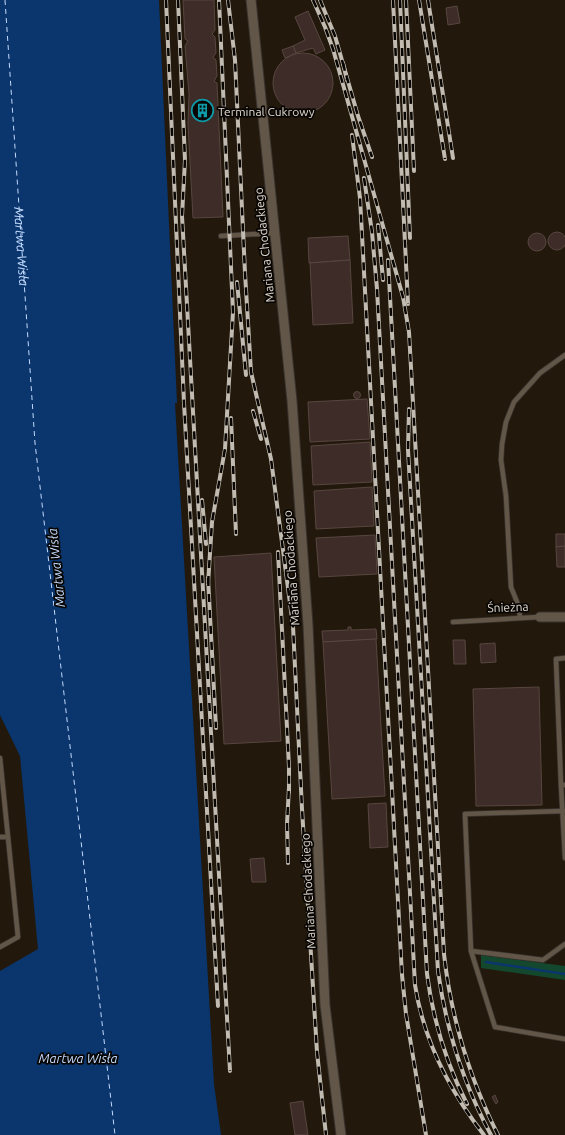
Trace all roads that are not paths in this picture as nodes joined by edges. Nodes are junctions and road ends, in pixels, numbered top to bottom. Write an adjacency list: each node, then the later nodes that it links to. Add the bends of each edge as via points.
1 (251, 0): 2 (street, Mariana Chodackiego)
2 (274, 233): 3 (lane); 20 (street, Mariana Chodackiego, via 292,401 308,625 325,1005)
3 (221, 236)
4 (565, 355): 6 (lane, via 540,373 514,402 506,422 502,444 501,460 506,496 511,587 519,607)
5 (565, 617): 7 (street, Śnieżna)
6 (520, 618): 7 (lane, Śnieżna); 8 (lane, Śnieżna)
7 (540, 618)
8 (453, 622)
9 (565, 658): 11 (lane, via 556,659)
10 (0, 758): 14 (lane)
11 (563, 785): 12 (lane)
12 (563, 810): 15 (lane); 18 (lane, via 465,814)
13 (0, 837): 14 (lane)
14 (8, 837): 17 (lane, via 18,938)
15 (565, 858)
16 (565, 944): 18 (lane, via 543,960)
17 (0, 947)
18 (471, 951): 19 (lane, via 495,1027)
19 (565, 1039)
20 (340, 1135)

